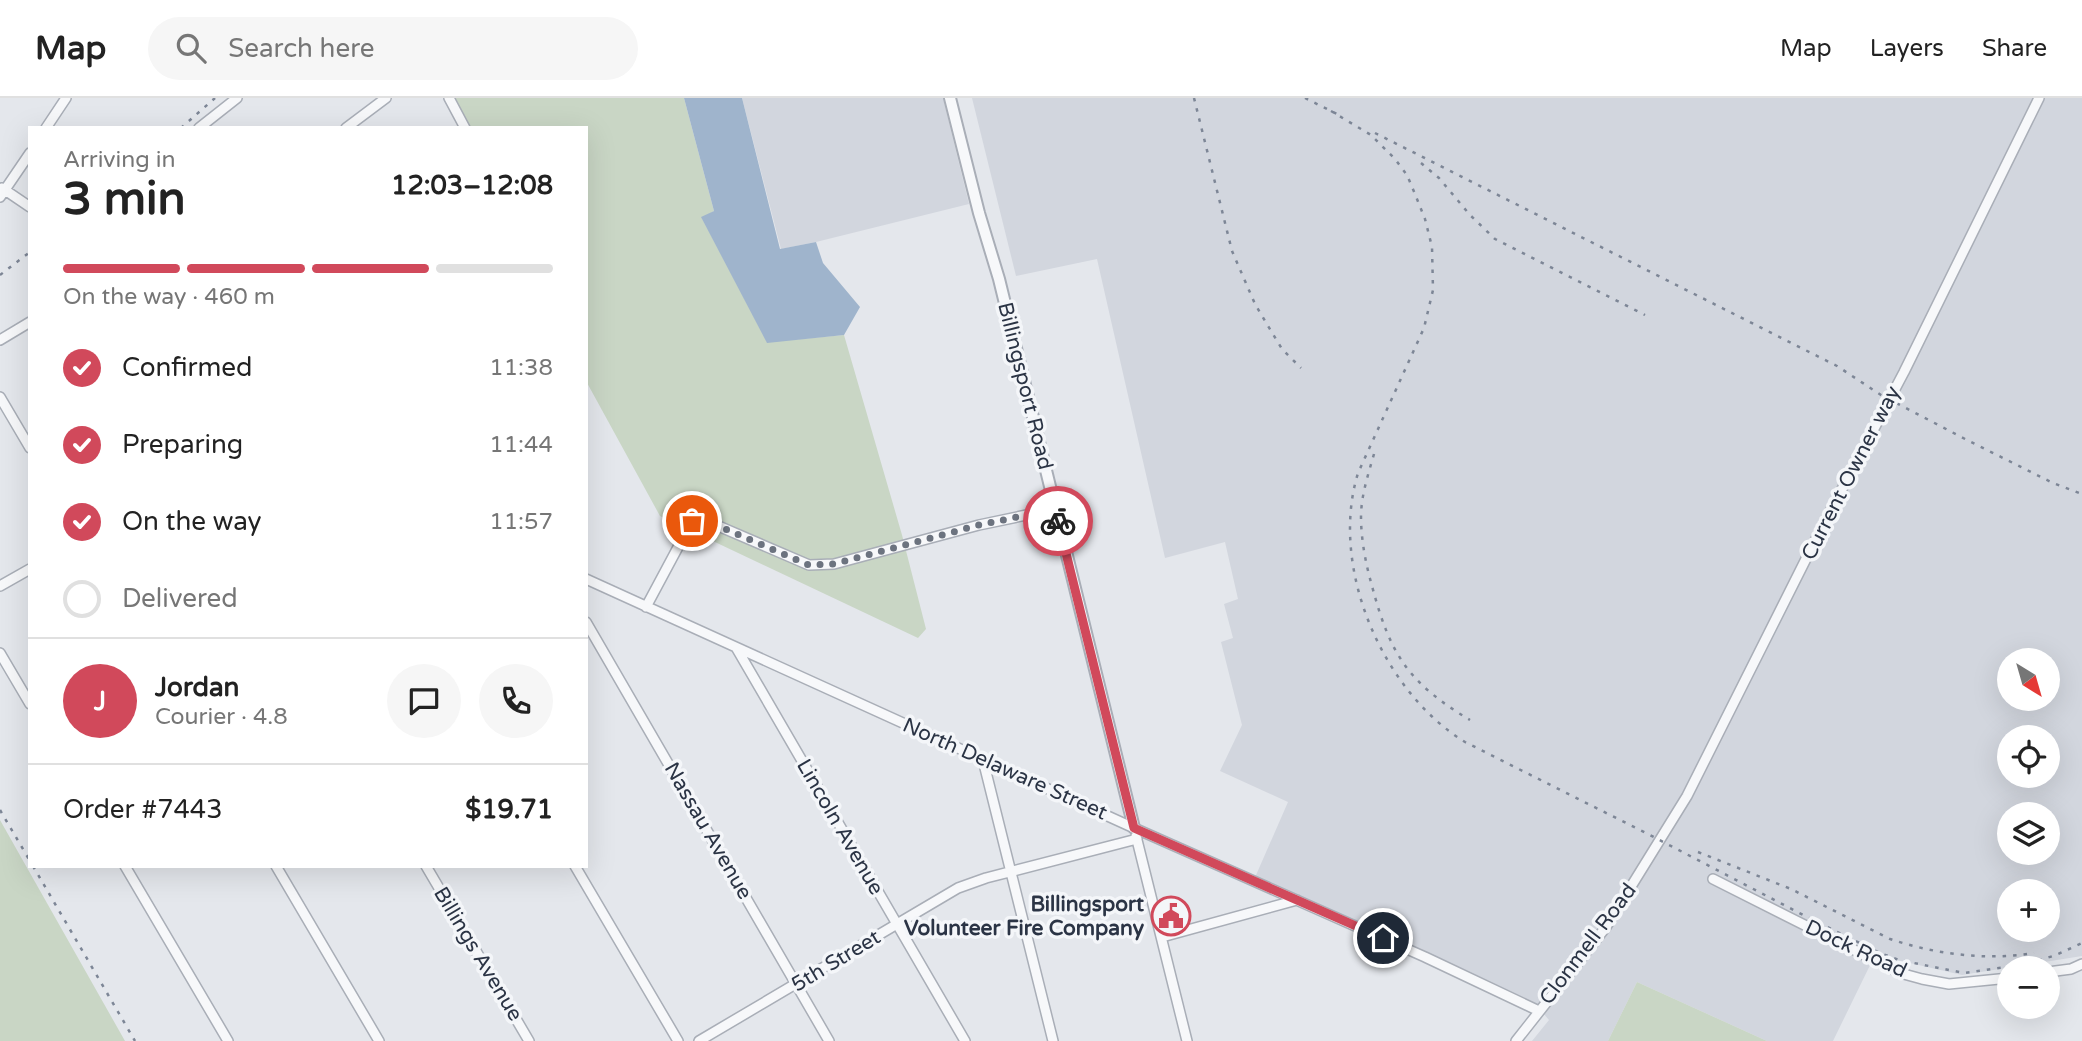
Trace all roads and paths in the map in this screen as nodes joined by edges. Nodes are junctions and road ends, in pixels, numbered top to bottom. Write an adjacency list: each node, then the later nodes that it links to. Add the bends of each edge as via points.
1 (66, 98): 7 (street)
2 (237, 98): 8 (street)
3 (386, 98): 9 (street)
4 (449, 98): 10 (street)
5 (950, 98): 18 (street, Billingsport Road)
6 (2039, 98): 29 (street, Current Owner way, via 1904,372)
7 (47, 126)
8 (202, 126)
9 (349, 126)
10 (464, 126)
11 (28, 156): 12 (street)
12 (2, 191): 13 (street)
13 (28, 206)
14 (28, 323): 15 (street)
15 (0, 340)
16 (0, 397): 17 (street)
17 (28, 445)
18 (1055, 509): 22 (street, via 834,564 809,565 696,518); 28 (street, Billingsport Road)
19 (28, 570): 21 (street)
20 (588, 580): 22 (street, North Delaware Street)
21 (0, 586)
22 (646, 607): 24 (street, North Delaware Street)
23 (588, 625): 42 (street, Nassau Avenue)
24 (737, 649): 27 (street, North Delaware Street); 37 (street, Lincoln Avenue)
25 (0, 653): 26 (street)
26 (28, 701)
27 (983, 760): 28 (street, North Delaware Street); 34 (street)
28 (1135, 834): 34 (street, 5th Street); 36 (street, North Delaware Street); 38 (street, Billingsport Road)
29 (1658, 845): 43 (street, Clonmell Road, via 1606,927)
30 (126, 868): 44 (street)
31 (277, 868): 45 (street)
32 (427, 868): 46 (street, Billings Avenue)
33 (576, 868): 47 (street)
34 (1010, 872): 37 (street, 5th Street, via 958,888); 51 (street)
35 (1713, 879): 41 (street, Dock Road, via 1900,972 1949,984)
36 (1297, 900): 38 (street); 43 (street, North Delaware Street)
37 (896, 925): 42 (street, 5th Street); 50 (street, Lincoln Avenue)
38 (1162, 937): 52 (street, Billingsport Road)
39 (2082, 964): 40 (street)
40 (2060, 970)
41 (1997, 979)
42 (797, 984): 48 (street, 5th Street); 49 (street, Nassau Avenue)
43 (1539, 1011): 53 (street, Clonmell Road)
44 (228, 1041)
45 (379, 1041)
46 (529, 1041)
47 (678, 1041)
48 (699, 1041)
49 (829, 1041)
50 (965, 1041)
51 (1053, 1041)
52 (1187, 1041)
53 (1516, 1041)

